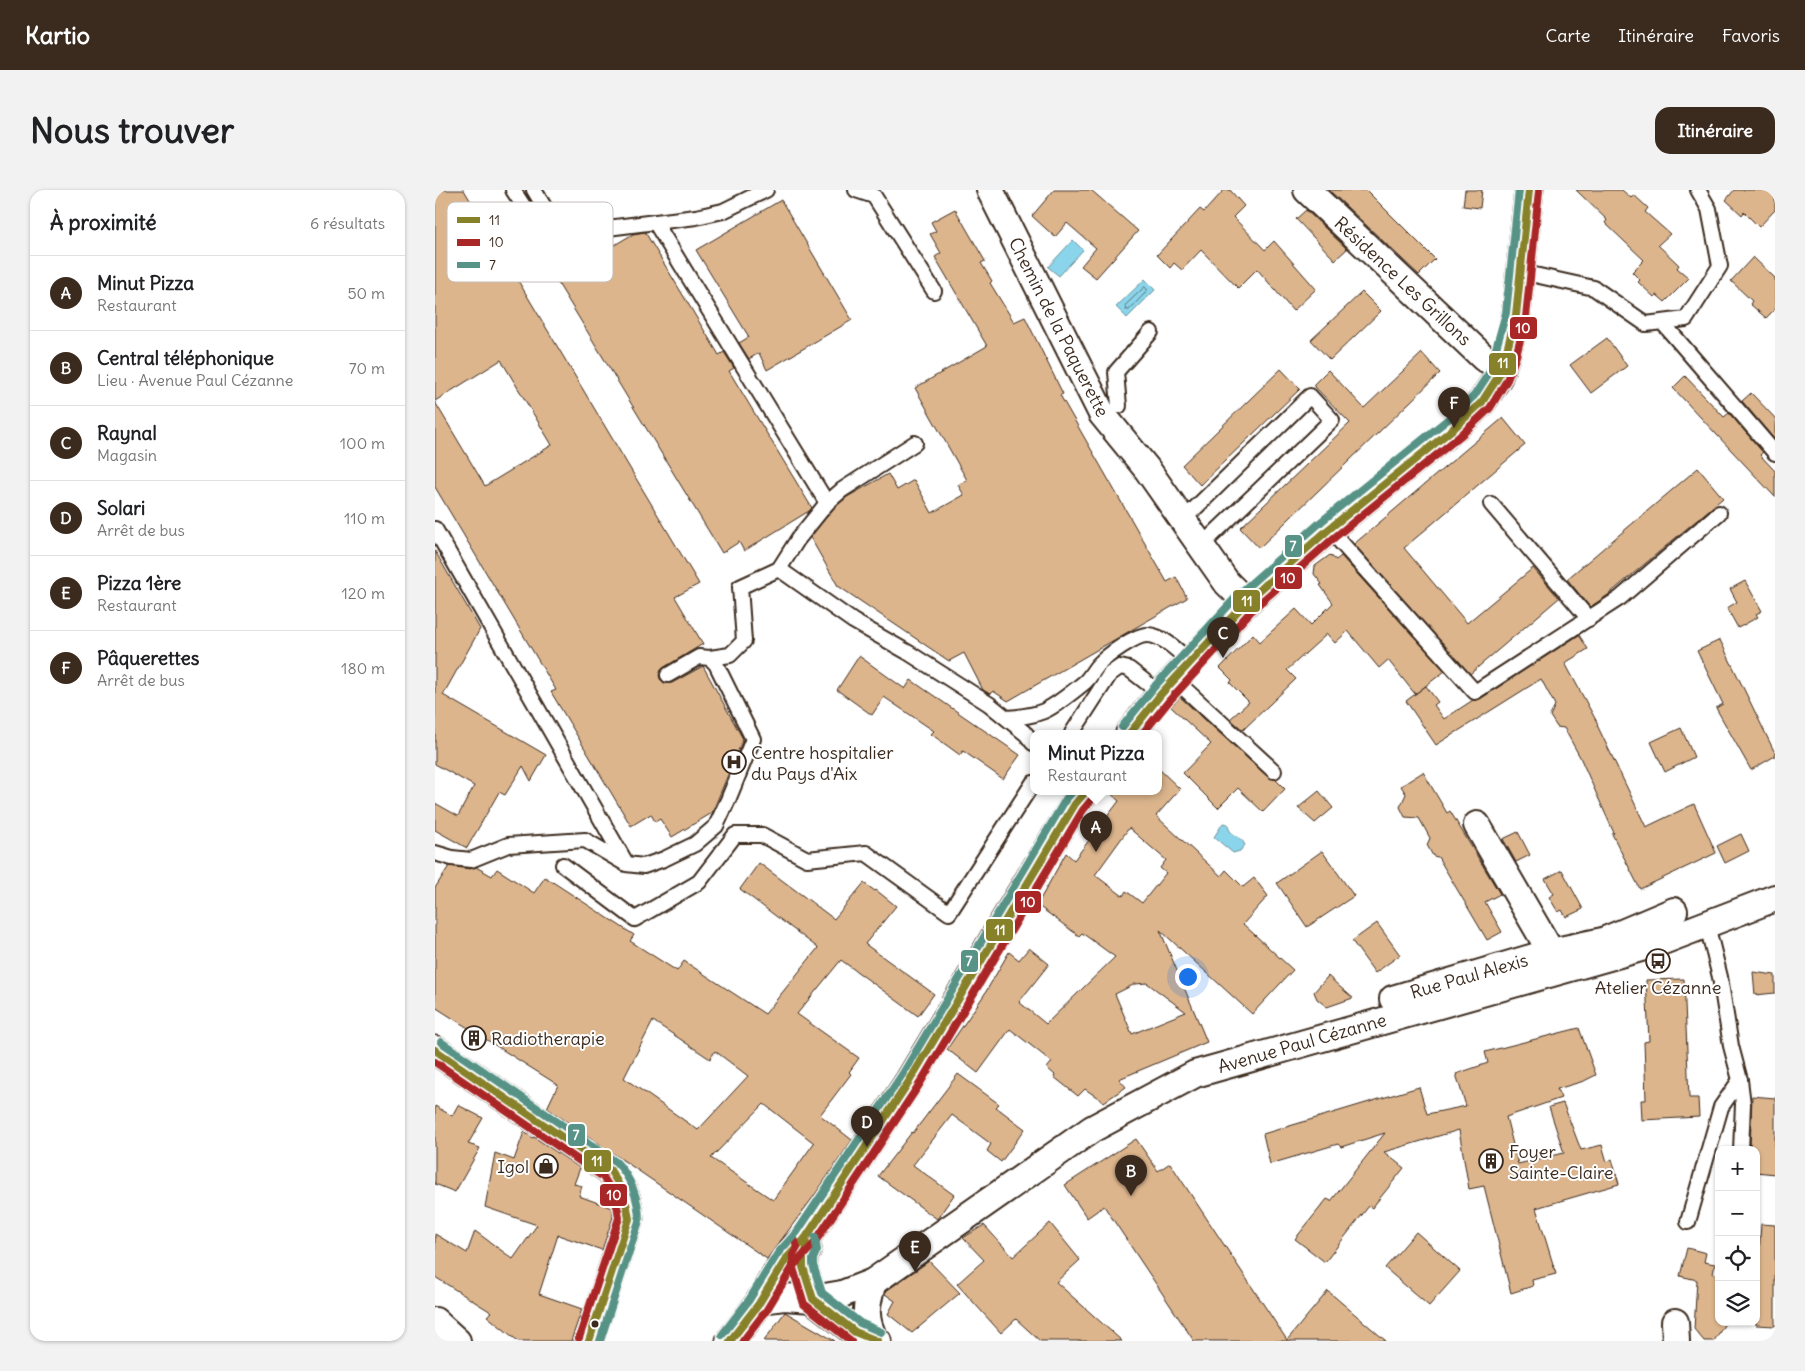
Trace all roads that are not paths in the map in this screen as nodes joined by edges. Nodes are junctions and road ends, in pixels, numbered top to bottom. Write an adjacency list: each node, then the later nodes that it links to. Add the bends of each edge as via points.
1 (513, 190): 9 (lane)
2 (533, 190): 10 (lane)
3 (766, 190): 11 (lane, via 723,211)
4 (856, 190): 14 (lane, via 874,196)
5 (990, 190): 24 (street, Chemin de la Paquerette, via 1101,414 1147,469)
6 (1307, 190): 17 (street, Résidence Les Grillons, via 1484,358)
7 (1529, 190): 13 (main road)
8 (1698, 190): 15 (lane, via 1709,210 1720,266 1686,320)
9 (521, 202)
10 (541, 202)
11 (655, 222): 12 (lane); 21 (lane)
12 (613, 227)
13 (1521, 272): 15 (lane, via 1594,288 1646,324); 17 (main road, via 1516,316)
14 (933, 291)
15 (1662, 322): 20 (lane)
16 (1151, 332): 18 (lane, via 1115,372)
17 (1502, 366): 26 (main road, via 1481,402 1461,422)
18 (1119, 406)
19 (915, 443): 21 (lane)
20 (1775, 453)
21 (827, 503): 28 (lane)
22 (1491, 504): 30 (lane)
23 (1719, 514): 30 (lane, via 1620,598)
24 (1183, 520): 27 (street, Chemin de la Paquerette); 27 (lane, via 1310,396 1332,420)
25 (435, 529): 43 (lane)
26 (1329, 529): 29 (main road); 30 (lane, via 1475,692)
27 (1202, 545): 29 (street, Chemin de la Paquerette, via 1227,583)
28 (779, 569): 31 (lane, via 740,587 743,641 730,655); 34 (lane, via 853,621 909,652)
29 (1246, 602): 33 (main road)
30 (1589, 619)
31 (710, 658): 32 (lane, via 699,657); 43 (lane, via 753,739 716,826 695,844 665,860 644,866)
32 (668, 675)
33 (1175, 678): 34 (lane, via 1178,650 1148,634 1116,651 1099,664 1086,681 1046,710 1031,716); 35 (lane, via 1120,667 1110,674); 36 (main road); 38 (lane)
34 (1007, 718): 37 (lane)
35 (1074, 730)
36 (1132, 730)
37 (1030, 739)
38 (1273, 771)
39 (1030, 788): 44 (lane, via 949,913 866,853 807,859 761,835 735,835 699,882 635,919)
40 (1083, 795): 54 (main road, via 910,1080)
41 (1477, 825): 48 (street)
42 (435, 853): 43 (lane, via 471,860 508,845 585,840)
43 (626, 864)
44 (563, 865)
45 (1775, 898): 47 (street, Avenue Paul Cézanne)
46 (1674, 911): 48 (street, Rue Paul Alexis, via 1603,941)
47 (1707, 925): 50 (street, Avenue Paul Cézanne, via 1655,944); 51 (lane)
48 (1551, 952): 50 (street, Rue Paul Alexis, via 1299,1030)
49 (435, 1050): 61 (main road, via 610,1170 622,1187 629,1204 629,1219)
50 (1270, 1052): 55 (street, Avenue Paul Cézanne, via 1195,1074 1092,1129)
51 (1740, 1080): 52 (lane, via 1743,1104); 53 (lane, via 1721,1107)
52 (1741, 1146)
53 (1688, 1222)
54 (805, 1240): 56 (main road, via 807,1249 803,1267); 57 (main road, via 781,1266)
55 (873, 1282): 56 (street, Avenue Paul Cézanne, via 843,1294); 59 (street, via 866,1309 868,1327)
56 (813, 1299): 57 (street, Avenue Paul Cézanne); 59 (main road, via 855,1332)
57 (760, 1300): 62 (main road)
58 (435, 1321): 60 (street)
59 (876, 1340)
60 (457, 1341)
61 (589, 1341)
62 (730, 1341)

